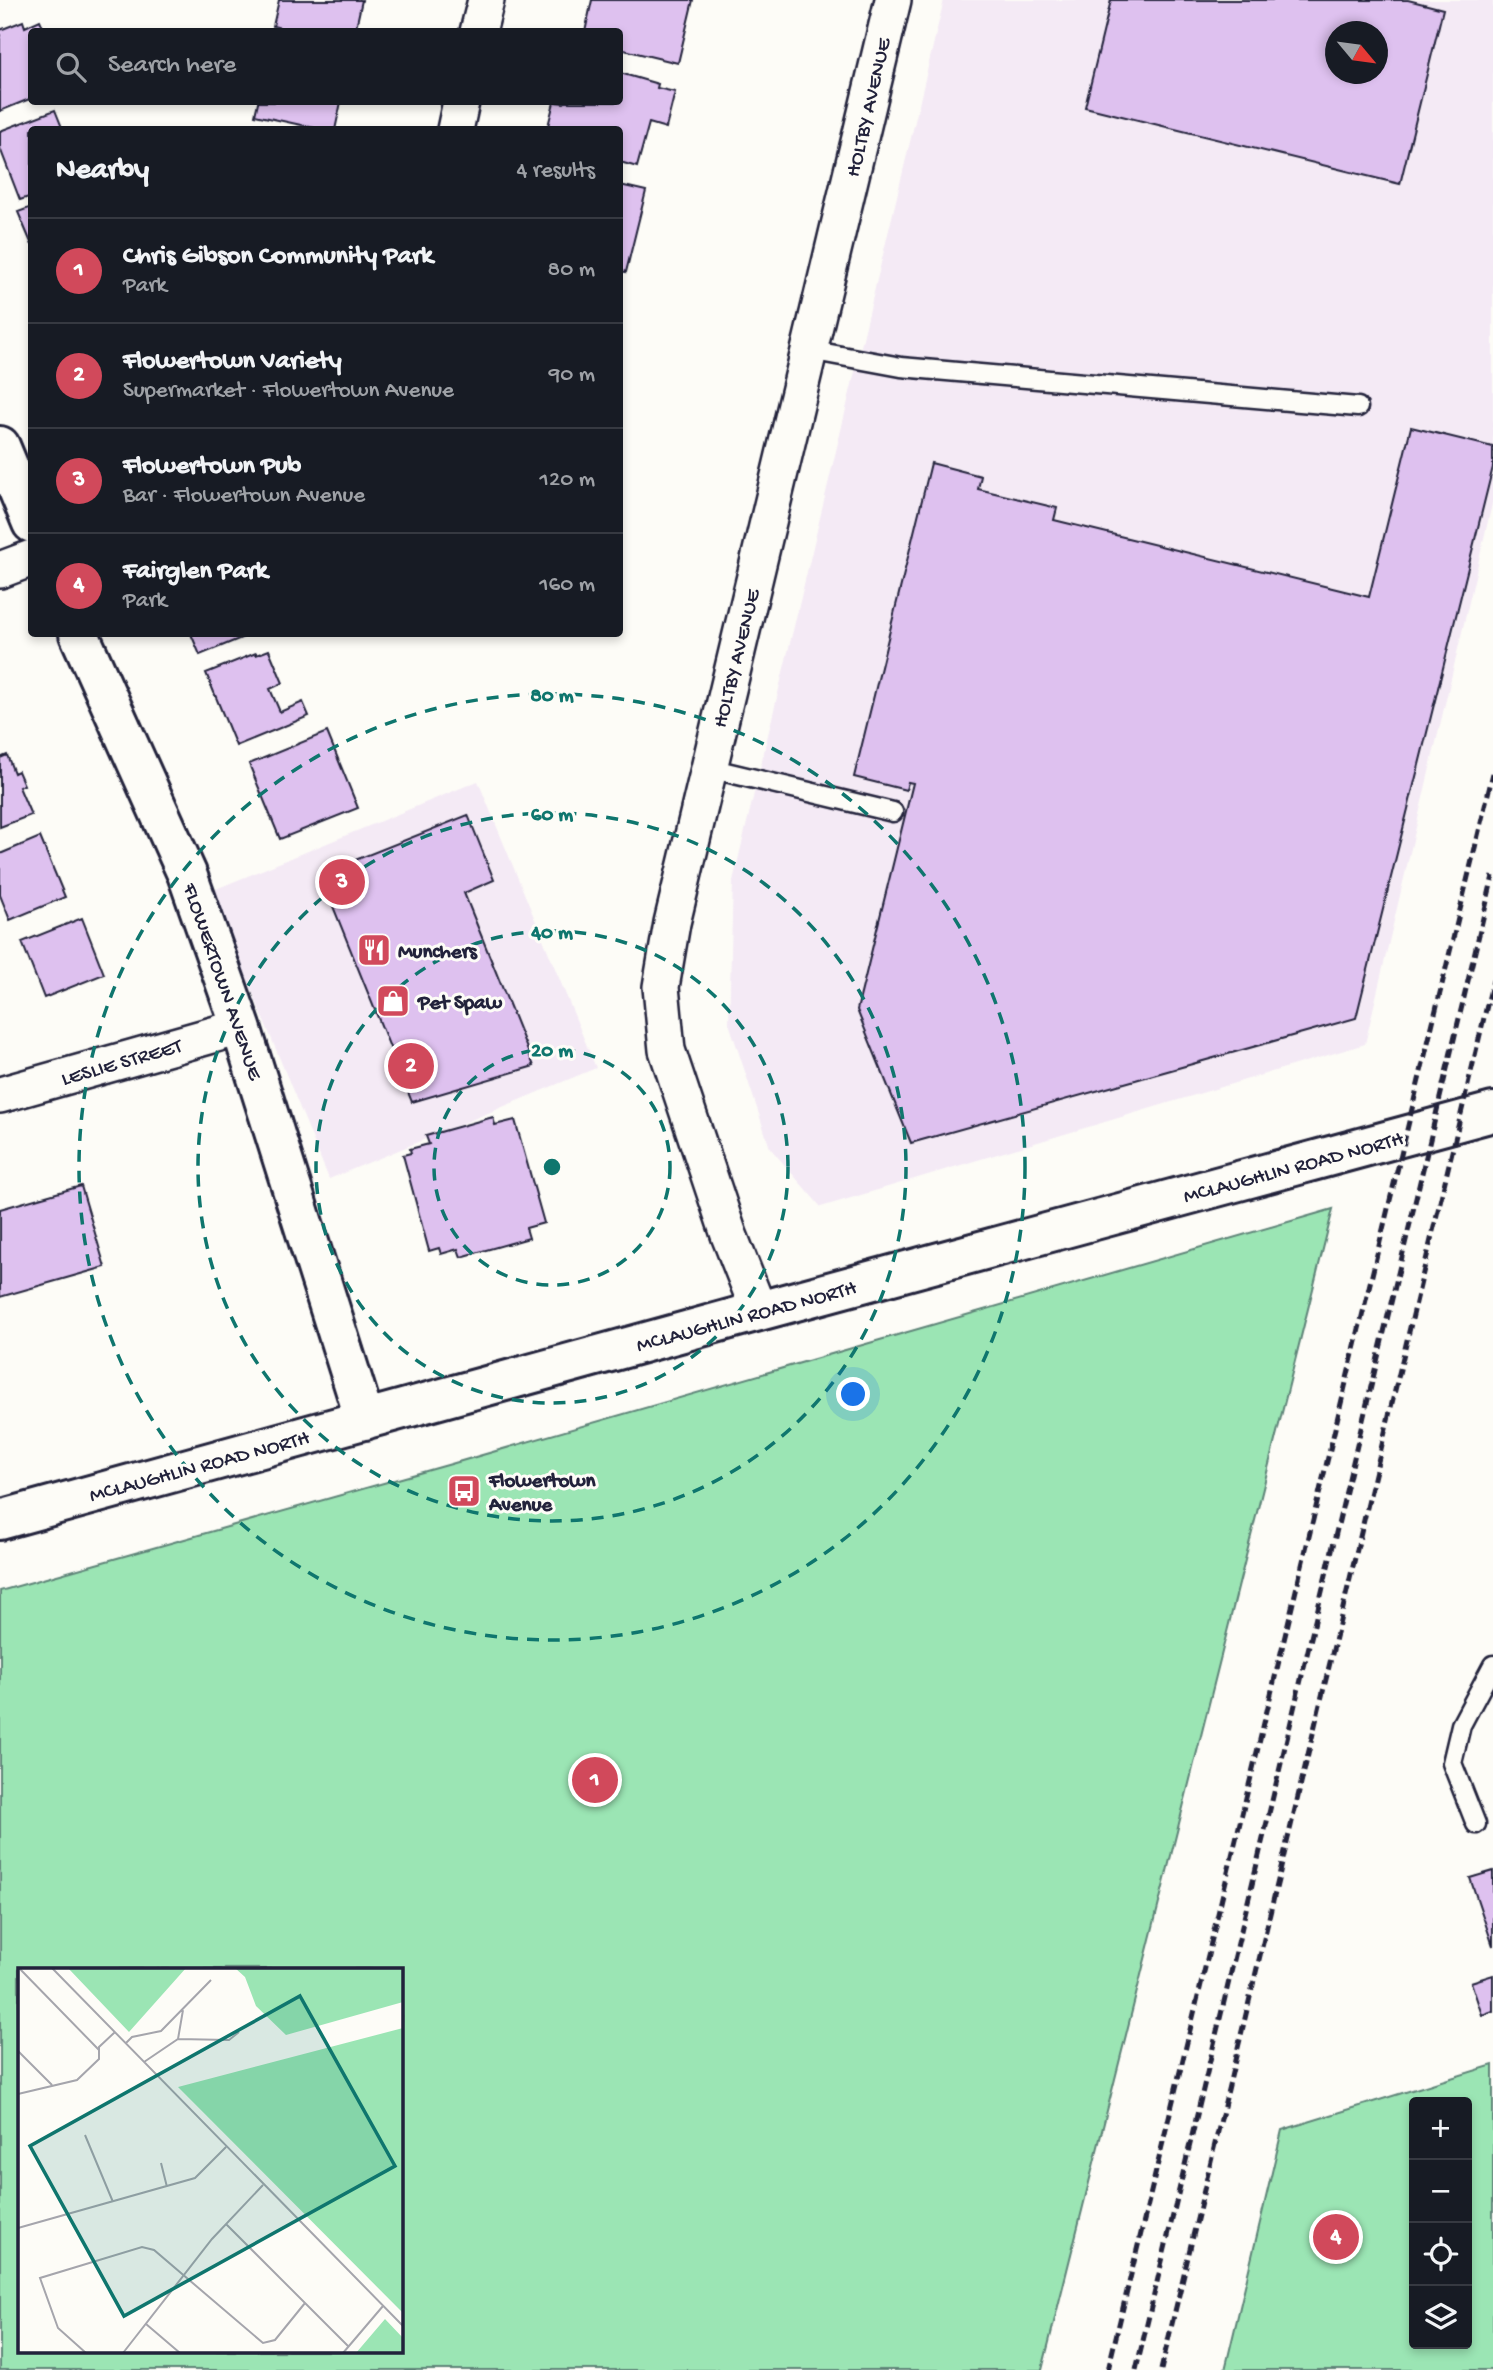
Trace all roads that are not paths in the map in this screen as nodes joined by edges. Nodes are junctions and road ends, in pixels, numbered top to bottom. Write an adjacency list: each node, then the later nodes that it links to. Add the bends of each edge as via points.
1 (486, 0): 3 (street)
2 (893, 0): 6 (street, HOLTBY AVENUE)
3 (479, 28)
4 (460, 105): 5 (street)
5 (455, 126)
6 (809, 350): 7 (lane, via 901,367); 13 (street, HOLTBY AVENUE)
7 (1358, 407)
8 (0, 446): 9 (main road)
9 (28, 513)
10 (28, 560): 11 (street)
11 (0, 570)
12 (80, 637): 15 (main road, FLOWERTOWN AVENUE, via 187,874)
13 (709, 768): 14 (lane); 18 (street, HOLTBY AVENUE, via 661,987 667,1050)
14 (893, 812)
15 (241, 1027): 16 (street, LESLIE STREET); 19 (main road, FLOWERTOWN AVENUE)
16 (0, 1095)
17 (1493, 1112): 18 (main road, MCLAUGHLIN ROAD NORTH)
18 (759, 1311): 19 (main road, MCLAUGHLIN ROAD NORTH)
19 (365, 1420): 20 (main road, MCLAUGHLIN ROAD NORTH)
20 (0, 1520)
21 (1493, 1665): 22 (lane, via 1461,1725 1452,1763)
22 (1476, 1824)

